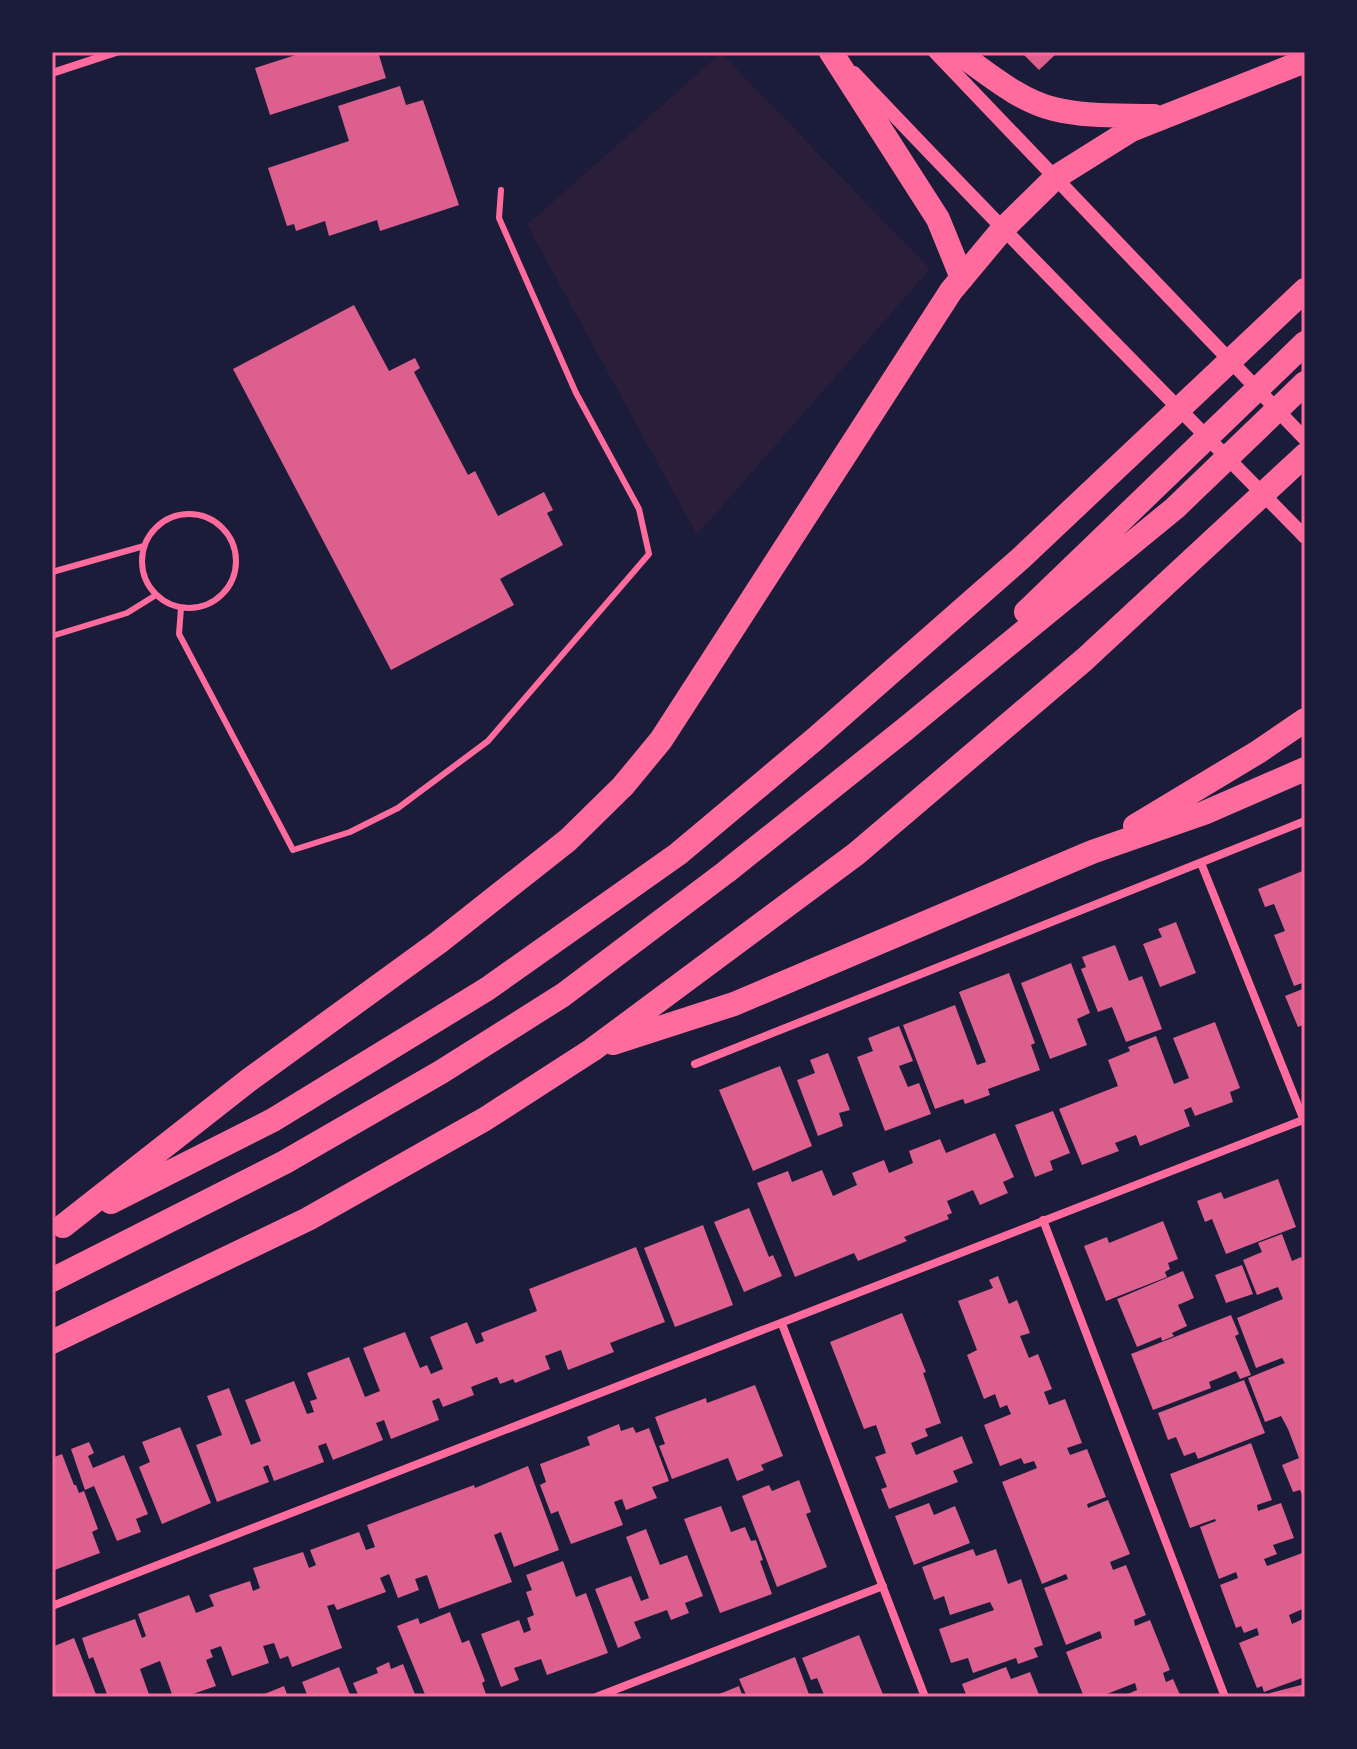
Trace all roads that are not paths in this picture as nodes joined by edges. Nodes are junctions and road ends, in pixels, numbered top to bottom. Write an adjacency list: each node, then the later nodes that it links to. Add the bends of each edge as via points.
1 (116, 52): 6 (street)
2 (833, 52): 10 (street); 11 (highway, via 938,219)
3 (935, 52): 8 (street)
4 (957, 52): 7 (highway, via 1051,109)
5 (1305, 61): 7 (highway)
6 (52, 73)
7 (1168, 116): 8 (highway, via 1131,130)
8 (1056, 177): 10 (highway); 15 (street)
9 (501, 190): 21 (lane, via 499,218 576,393 639,509 649,554 488,741 398,808 350,832 293,850 179,634)
10 (1002, 230): 11 (highway); 17 (street)
11 (962, 278): 33 (highway, via 661,740 623,786 568,840 451,932)
12 (1305, 290): 33 (highway, via 1020,559 678,854 487,989 273,1120)
13 (1305, 343): 24 (highway)
14 (1305, 383): 24 (highway, via 1175,508)
15 (1305, 439)
16 (1305, 455): 29 (highway, via 1085,659 856,854)
17 (1305, 537)
18 (144, 546): 19 (lane); 20 (lane, via 146,580); 21 (lane, via 152,531 180,515 196,514 225,530 236,561 226,591 198,608)
19 (52, 572)
20 (156, 595): 21 (lane); 22 (lane, via 127,613)
21 (181, 608)
22 (52, 636)
23 (1305, 720): 27 (highway)
24 (904, 730): 34 (highway, via 563,995 285,1162)
25 (1305, 769): 27 (highway, via 1204,813)
26 (1305, 821): 28 (street)
27 (1092, 852): 29 (highway, via 734,1004)
28 (1201, 863): 30 (street); 31 (street)
29 (592, 1050): 36 (highway, via 485,1119 308,1219)
30 (695, 1064)
31 (1304, 1122): 32 (street)
32 (1043, 1220): 35 (street); 41 (street)
33 (58, 1229)
34 (52, 1280)
35 (782, 1324): 37 (street); 38 (street)
36 (52, 1342)
37 (883, 1586): 39 (street); 40 (street)
38 (52, 1606)
39 (596, 1697)
40 (925, 1697)
41 (1225, 1697)

